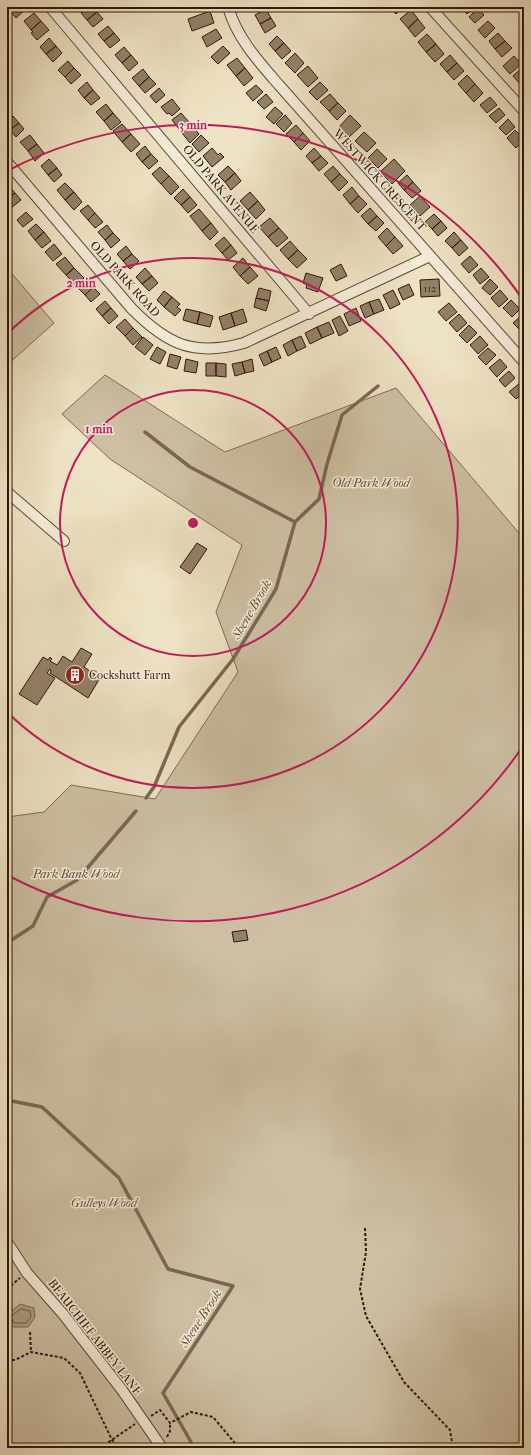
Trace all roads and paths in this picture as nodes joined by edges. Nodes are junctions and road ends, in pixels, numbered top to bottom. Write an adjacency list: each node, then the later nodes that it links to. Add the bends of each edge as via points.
1 (50, 7): 7 (street, OLD PARK AVENUE)
2 (228, 7): 6 (street, WESTWICK CRESCENT, via 242,39 253,54)
3 (430, 7): 4 (street)
4 (524, 111)
5 (7, 162): 7 (street, OLD PARK ROAD, via 132,309 163,336 196,348 227,348)
6 (430, 256): 7 (street, OLD PARK ROAD); 8 (street, WESTWICK CRESCENT)
7 (310, 314)
8 (524, 362)
9 (7, 492): 10 (street)
10 (64, 541)
11 (366, 1228): 26 (path, via 366,1252 360,1289 366,1316 404,1382 450,1430)
12 (7, 1242): 13 (street, BEAUCHIEF ABBEY LANE)
13 (27, 1273): 14 (path); 18 (street, BEAUCHIEF ABBEY LANE, via 63,1314)
14 (7, 1289)
15 (30, 1332): 16 (path)
16 (30, 1352): 17 (path, via 15,1360); 21 (path, via 64,1358 80,1373)
17 (7, 1360)
18 (143, 1420): 19 (path, via 160,1410); 21 (path); 24 (street, BEAUCHIEF ABBEY LANE)
19 (170, 1423): 20 (path); 25 (path, via 192,1412 213,1417)
20 (167, 1438)
21 (112, 1440): 22 (path); 23 (path)
22 (100, 1448)
23 (120, 1448)
24 (162, 1448)
25 (236, 1448)
26 (453, 1448)

